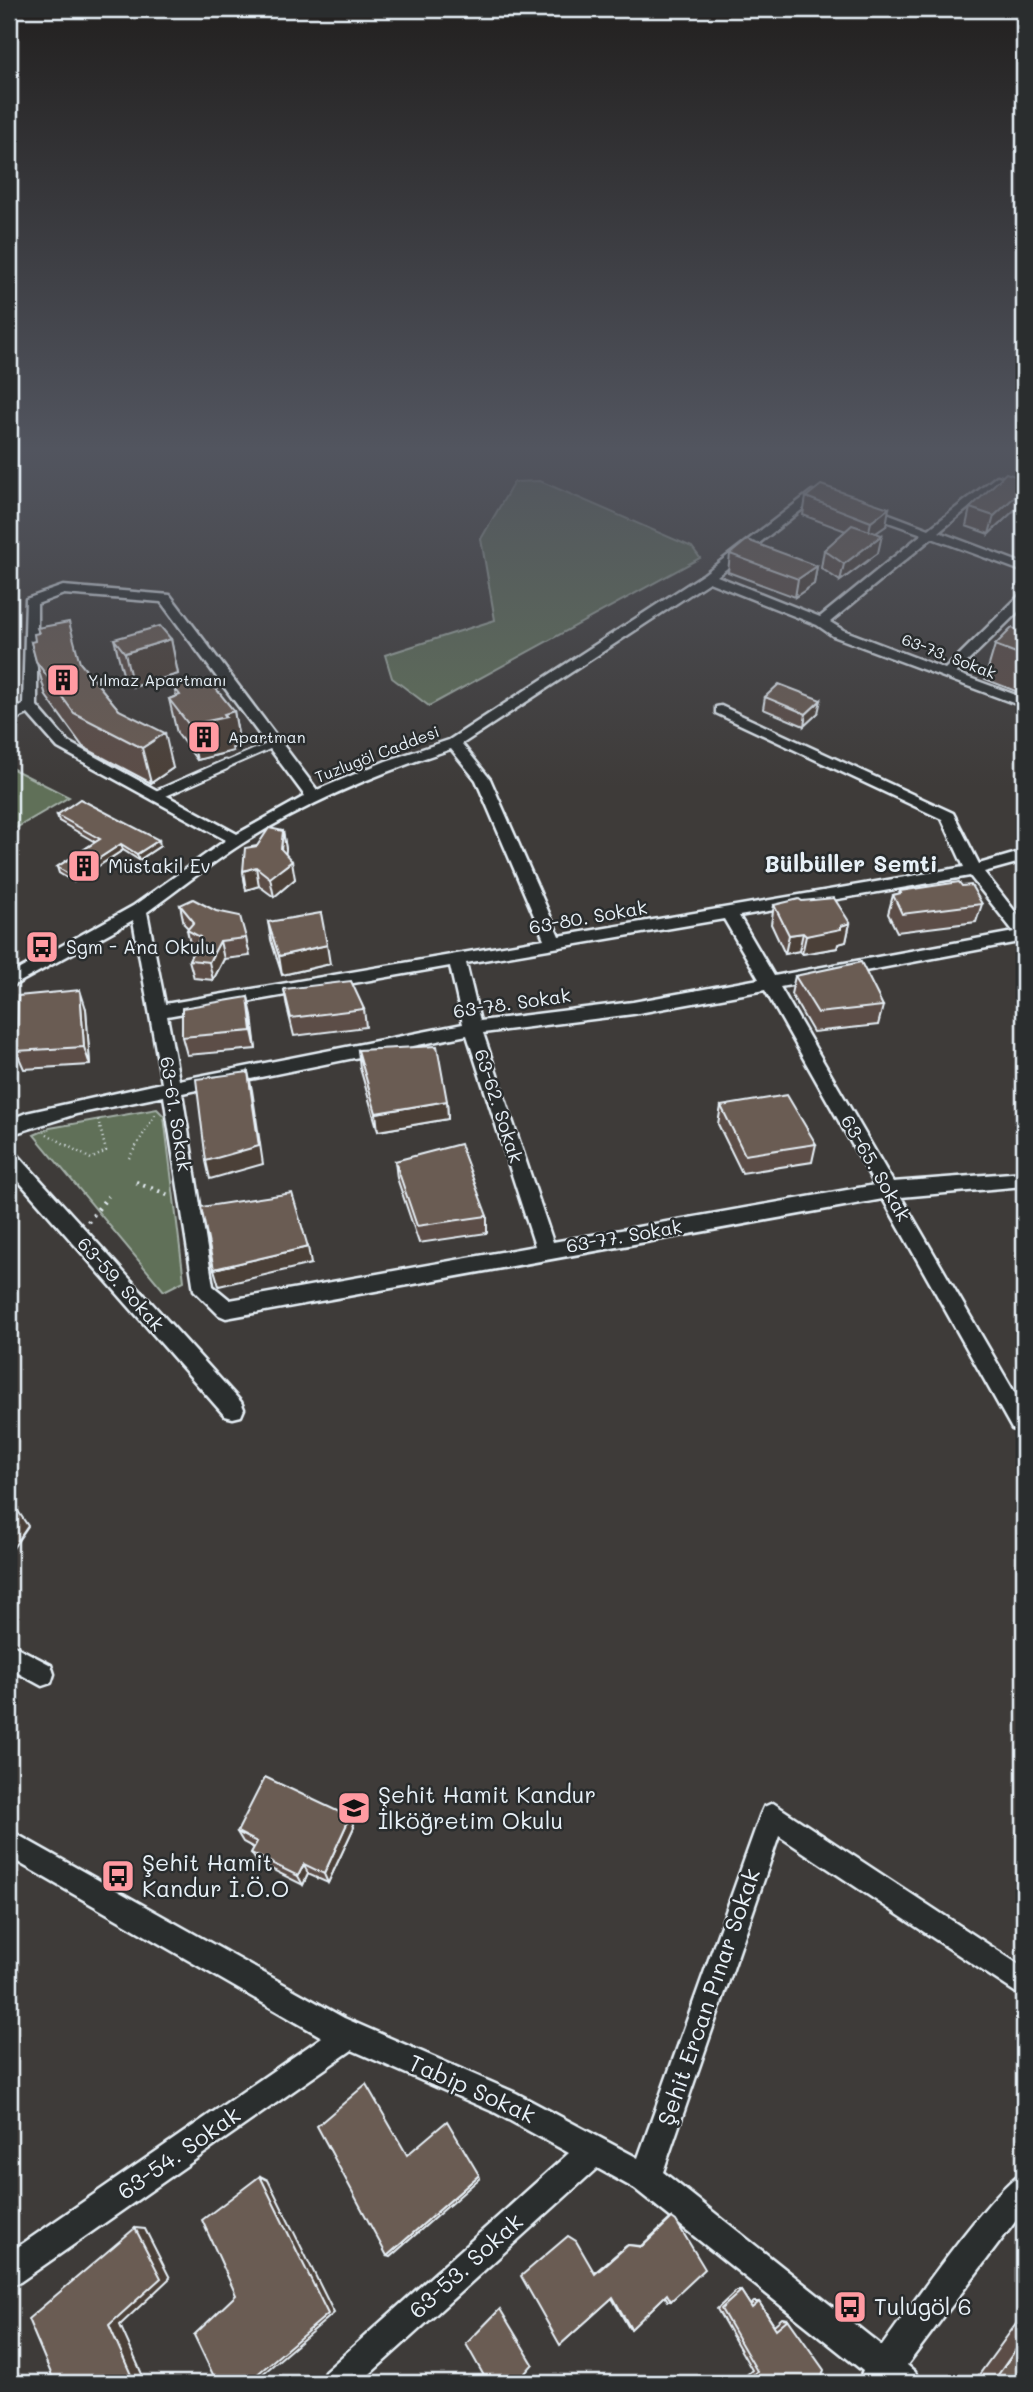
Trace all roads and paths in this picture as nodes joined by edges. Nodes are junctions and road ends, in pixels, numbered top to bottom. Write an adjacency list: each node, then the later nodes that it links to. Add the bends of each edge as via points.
1 (725, 564): 3 (street, Tuzlugöl Caddesi)
2 (893, 564): 5 (street)
3 (708, 577): 5 (street, 63-73. Sokak); 11 (street, Tuzlugöl Caddesi)
4 (1024, 600): 6 (street)
5 (822, 622): 6 (street, 63-73. Sokak, via 838,633)
6 (948, 673): 7 (street, 63-73. Sokak)
7 (1024, 703)
8 (30, 707): 10 (street); 12 (street, via 31,602 63,590 165,598); 13 (street, via 64,745)
9 (721, 710): 17 (street, via 947,816)
10 (9, 718)
11 (454, 743): 14 (street, Tuzlugöl Caddesi); 21 (street, via 483,779)
12 (274, 744): 13 (lane); 14 (street)
13 (155, 796): 15 (street)
14 (313, 797): 15 (street, Tuzlugöl Caddesi)
15 (237, 840): 18 (street, Tuzlugöl Caddesi)
16 (1024, 856): 17 (street, 63-80. Sokak)
17 (974, 870): 19 (street, 63-80. Sokak); 20 (street)
18 (139, 910): 24 (street, Tuzlugöl Caddesi); 25 (street, 63-61. Sokak)
19 (730, 914): 21 (street, 63-80. Sokak); 23 (street, 63-65. Sokak)
20 (1024, 935): 23 (street, 63-78. Sokak)
21 (554, 944): 22 (street, 63-80. Sokak)
22 (457, 960): 25 (street, 63-80. Sokak); 26 (street, 63-62. Sokak)
23 (768, 981): 26 (street, 63-78. Sokak, via 633,1007); 34 (street, 63-65. Sokak)
24 (9, 982)
25 (158, 1012): 27 (street, 63-61. Sokak)
26 (473, 1028): 27 (street, 63-78. Sokak); 38 (street, 63-62. Sokak)
27 (173, 1091): 28 (street, 63-78. Sokak); 31 (path); 36 (street, 63-61. Sokak)
28 (94, 1104): 29 (street, 63-78. Sokak); 29 (path, via 106,1151 91,1159)
29 (16, 1125)
30 (9, 1158): 37 (street, 63-59. Sokak)
31 (129, 1158)
32 (1024, 1179): 34 (street, 63-77. Sokak)
33 (136, 1182): 36 (path)
34 (889, 1190): 38 (street, 63-77. Sokak); 41 (street, 63-65. Sokak)
35 (108, 1196): 37 (path)
36 (190, 1204): 39 (street, 63-61. Sokak, via 204,1290)
37 (77, 1235): 40 (street, 63-59. Sokak)
38 (546, 1250): 39 (street, 63-77. Sokak)
39 (226, 1309)
40 (233, 1409)
41 (1022, 1422)
42 (9, 1655): 43 (street)
43 (42, 1674)
44 (9, 1843): 46 (street, Tabip Sokak)
45 (1024, 1984): 48 (street, Şehit Ercan Pınar Sokak, via 773,1816)
46 (349, 2035): 47 (street, Tabip Sokak); 50 (street, 63-54. Sokak)
47 (596, 2148): 48 (street, Tabip Sokak); 52 (street, 63-53. Sokak)
48 (646, 2178): 51 (street, Tabip Sokak)
49 (1024, 2187): 51 (street, via 985,2234)
50 (9, 2271)
51 (889, 2378)
52 (336, 2383)

